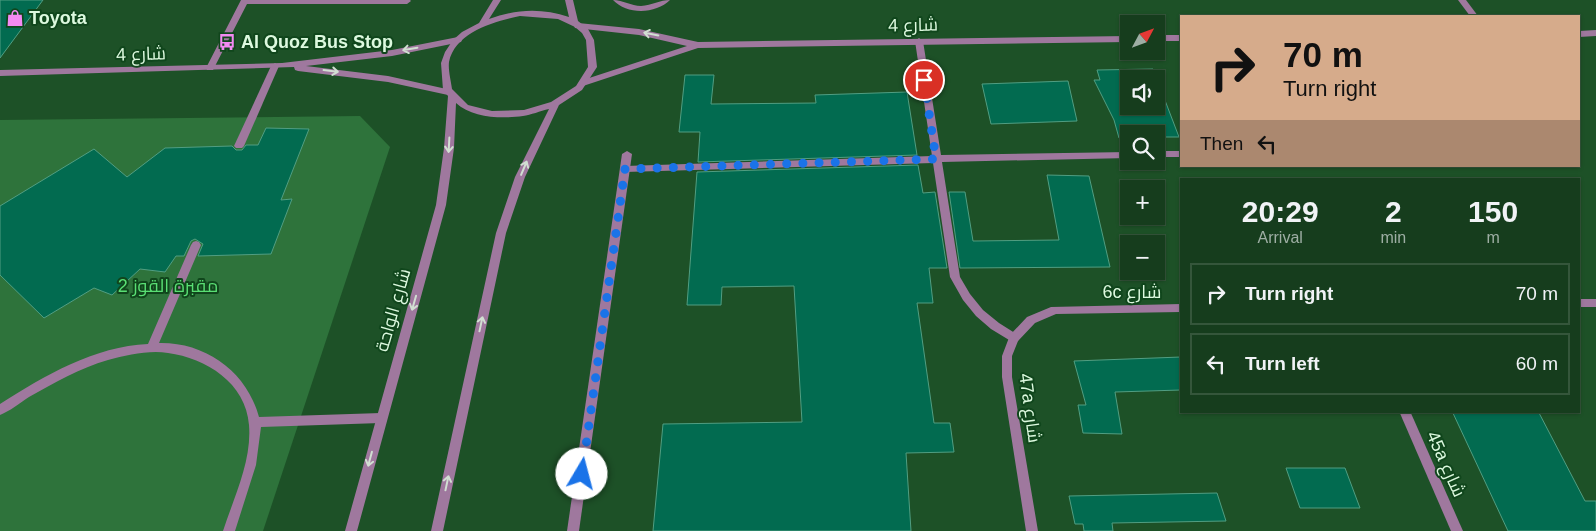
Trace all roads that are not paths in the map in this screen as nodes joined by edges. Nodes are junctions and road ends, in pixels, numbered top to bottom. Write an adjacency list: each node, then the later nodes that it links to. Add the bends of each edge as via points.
1 (245, 0): 7 (street); 20 (street)
2 (497, 0): 9 (street)
3 (569, 0): 10 (street)
4 (617, 0): 5 (street, via 640,9)
5 (666, 0)
6 (1462, 0): 8 (street)
7 (407, 1)
8 (1473, 15)
9 (482, 24): 10 (street, via 520,13 540,13); 16 (street)
10 (576, 24): 18 (street, شارع 4, one-way to 10, via 639,32); 22 (street, via 589,37 594,52 592,67)
11 (1596, 33): 12 (street)
12 (1580, 34)
13 (1165, 38): 14 (street)
14 (1180, 38)
15 (1120, 39): 17 (street, شارع 4)
16 (458, 40): 19 (street, شارع 4, one-way to 19); 23 (street, via 447,57 443,75)
17 (919, 41): 18 (street, شارع 4); 30 (street)
18 (698, 45): 22 (street, شارع 4)
19 (278, 66): 20 (street, شارع 4); 23 (street, شارع 4, one-way to 23, via 388,79); 25 (street)
20 (210, 68): 21 (street, شارع 4)
21 (0, 73)
22 (583, 83): 24 (street)
23 (450, 94): 24 (street, via 466,107 494,114 534,112); 41 (street, شارع الواحة, one-way to 41, via 449,148 441,205)
24 (556, 103): 45 (street, one-way to 24, via 501,233 524,169)
25 (238, 146)
26 (628, 154): 31 (street)
27 (1165, 154): 28 (street)
28 (1180, 154)
29 (1120, 155): 30 (street)
30 (936, 159): 31 (street); 37 (street, via 955,277 977,312)
31 (625, 169): 46 (street)
32 (196, 245): 38 (street)
33 (1580, 303): 34 (street)
34 (1596, 303)
35 (1180, 308): 36 (street, 6c شارع)
36 (1083, 309): 37 (street, 47a شارع, via 1055,310 1031,320)
37 (1014, 338): 47 (street, 47a شارع, via 1007,356 1007,377)
38 (152, 348): 39 (street, via 109,354 64,371); 42 (street, via 183,351 210,360 232,375 247,396)
39 (0, 410)
40 (1405, 413): 48 (street, 45a شارع)
41 (381, 418): 42 (street); 44 (street, شارع الواحة, one-way to 44)
42 (254, 422): 43 (street, via 255,446)
43 (229, 531)
44 (351, 531)
45 (437, 531)
46 (573, 531)
47 (1032, 531)
48 (1457, 531)

